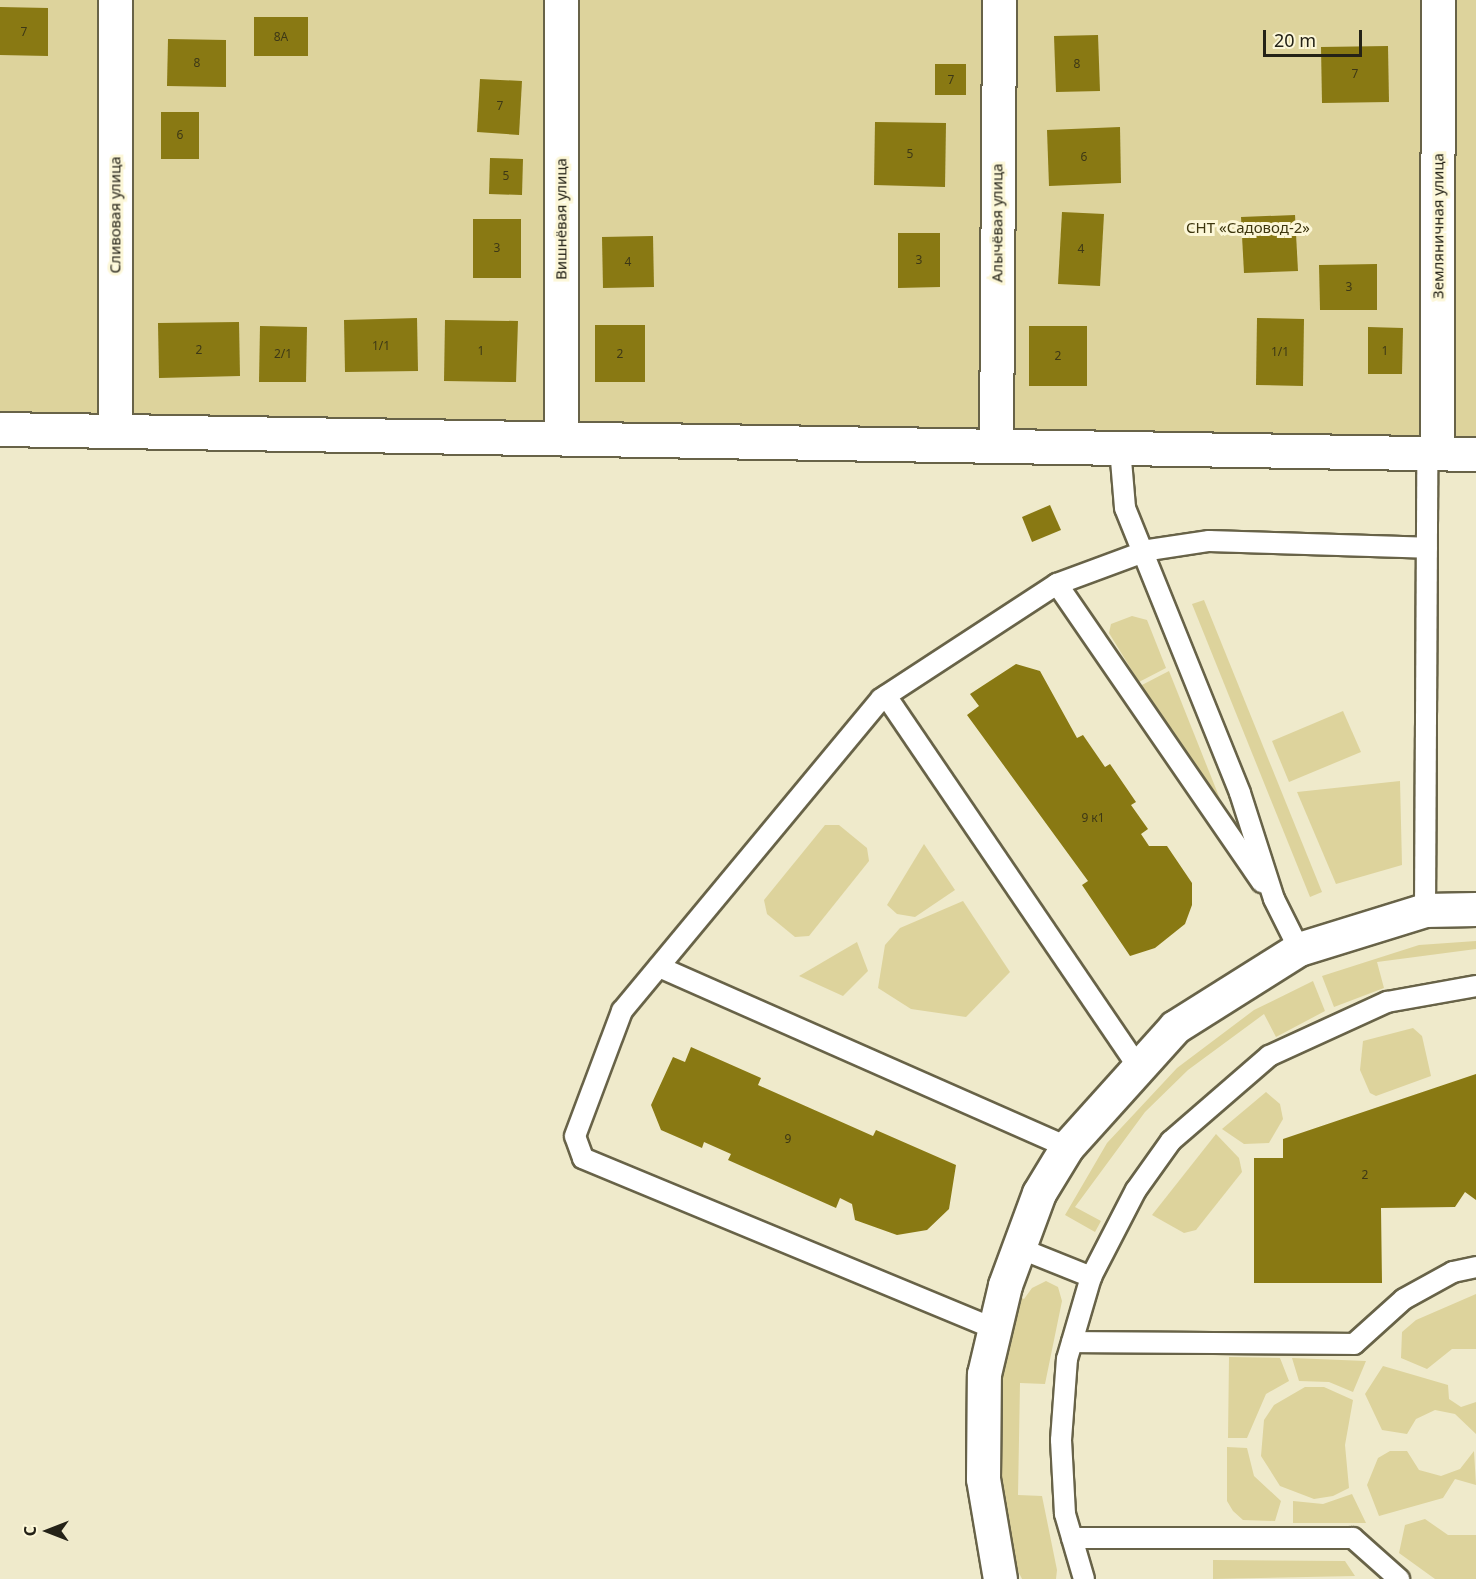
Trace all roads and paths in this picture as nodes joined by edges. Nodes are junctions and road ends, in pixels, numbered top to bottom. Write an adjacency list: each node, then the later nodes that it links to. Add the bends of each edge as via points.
1 (115, 0): 6 (street, Сливовая улица)
2 (561, 0): 7 (street, Вишнёвая улица)
3 (999, 0): 8 (street, Алычёвая улица)
4 (1438, 0): 10 (street, Земляничная улица)
5 (0, 429): 6 (street)
6 (116, 430): 7 (street)
7 (561, 437): 8 (street)
8 (996, 446): 9 (street)
9 (1120, 448): 10 (street); 13 (lane, via 1120,493)
10 (1432, 453): 11 (street); 12 (lane)
11 (1476, 454)
12 (1426, 548): 13 (lane, via 1209,541); 18 (lane)
13 (1143, 552): 14 (lane); 16 (lane, via 1240,793)
14 (1057, 584): 15 (lane); 16 (lane)
15 (886, 696): 20 (lane); 22 (lane)
16 (1274, 899): 19 (lane)
17 (1476, 909): 18 (street)
18 (1425, 910): 19 (street)
19 (1299, 949): 22 (street, via 1175,1027)
20 (659, 967): 23 (lane); 27 (lane, via 622,1011 575,1136 583,1158)
21 (1476, 986): 26 (lane, via 1387,1002 1269,1056 1171,1141 1136,1190)
22 (1137, 1066): 23 (street)
23 (1066, 1147): 24 (street, via 1039,1193)
24 (1019, 1248): 26 (lane); 27 (street)
25 (1476, 1267): 28 (lane, via 1453,1272 1404,1299 1354,1344)
26 (1091, 1277): 28 (lane)
27 (995, 1329): 30 (street, via 984,1374 983,1479)
28 (1072, 1342): 29 (lane, via 1061,1440 1065,1514)
29 (1072, 1538): 31 (lane); 32 (lane, via 1353,1538)
30 (1000, 1579)
31 (1084, 1579)
32 (1399, 1579)

